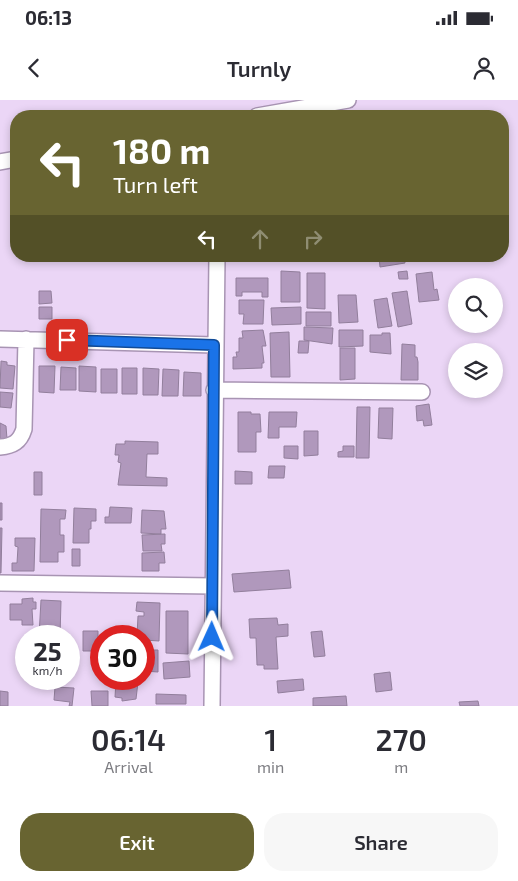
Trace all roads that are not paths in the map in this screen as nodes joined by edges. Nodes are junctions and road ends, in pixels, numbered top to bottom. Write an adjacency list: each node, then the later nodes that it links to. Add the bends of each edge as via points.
1 (348, 100): 2 (street)
2 (316, 102): 3 (street)
3 (283, 110)
4 (217, 262): 7 (street)
5 (0, 339): 6 (street)
6 (26, 339): 7 (street); 10 (street, via 24,429 16,444)
7 (214, 345): 8 (street)
8 (214, 390): 9 (street); 12 (street)
9 (422, 392)
10 (0, 447)
11 (0, 583): 12 (street)
12 (213, 586): 13 (street)
13 (212, 706)

